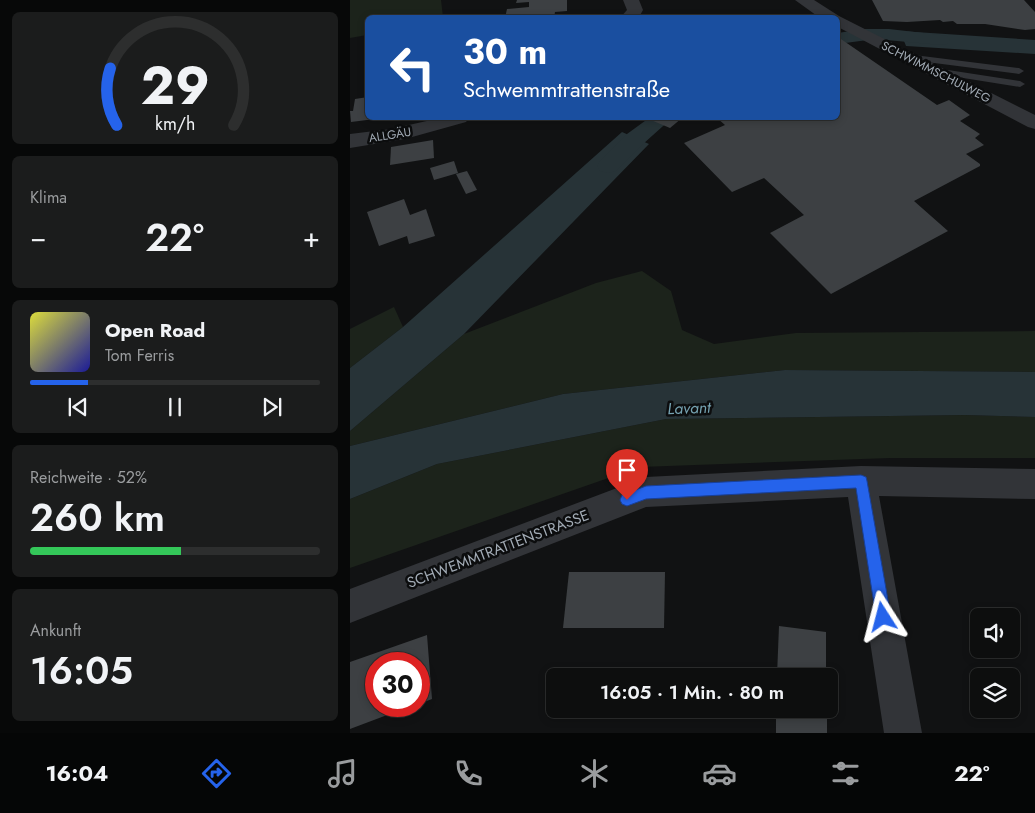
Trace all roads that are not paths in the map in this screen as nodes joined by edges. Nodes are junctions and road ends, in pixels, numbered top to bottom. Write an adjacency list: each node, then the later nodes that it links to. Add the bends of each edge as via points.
1 (631, 0): 3 (street, via 635,10)
2 (803, 0): 4 (street)
3 (632, 15)
4 (827, 15)
5 (843, 24): 6 (street, SCHWIMMSCHULWEG)
6 (906, 57): 7 (street, SCHWIMMSCHULWEG); 8 (lane)
7 (932, 70): 9 (lane); 11 (street, SCHWIMMSCHULWEG)
8 (1020, 71)
9 (1020, 84)
10 (453, 120): 12 (street, ALLGÄU, via 431,128)
11 (1035, 123)
12 (350, 141)
13 (861, 481): 14 (street, SCHWEMMTRATTENSTRASSE); 15 (street, SCHWEMMTRATTENSTRASSE, via 646,492); 16 (street)
14 (1035, 484)
15 (350, 606)
16 (902, 733)

